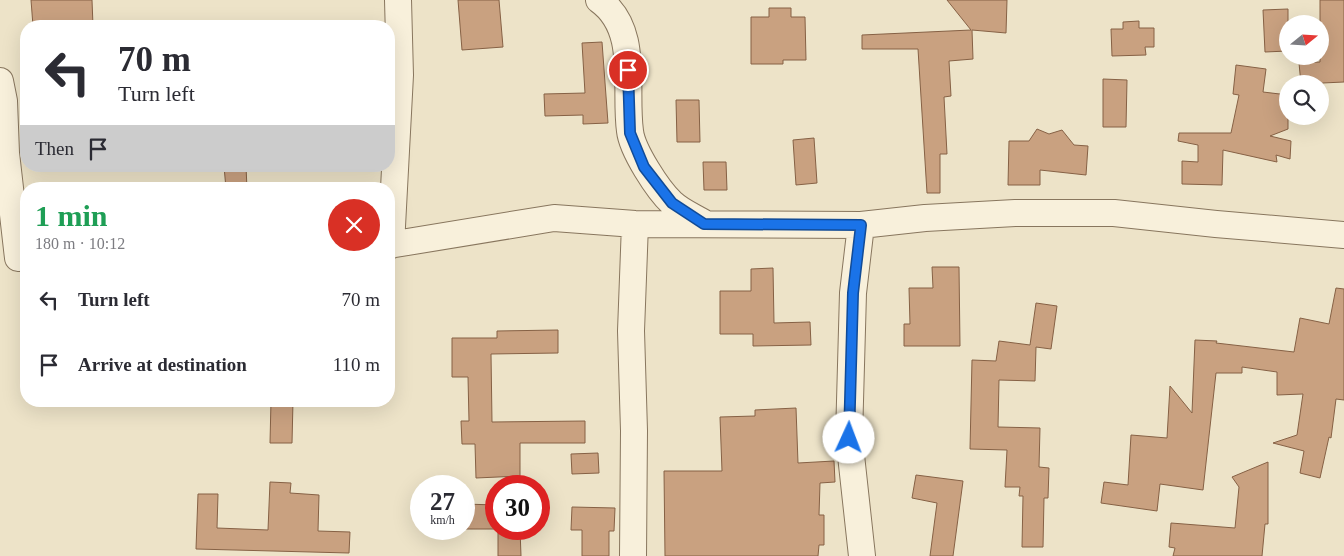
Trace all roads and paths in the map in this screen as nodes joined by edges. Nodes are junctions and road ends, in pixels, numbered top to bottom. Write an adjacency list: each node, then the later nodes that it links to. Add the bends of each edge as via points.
1 (398, 0): 4 (street, via 400,75)
2 (599, 0): 6 (street, via 609,7 625,37 630,133 644,167 672,203)
3 (0, 81): 10 (street)
4 (395, 160)
5 (635, 224): 6 (street); 9 (street, via 554,218); 11 (street, via 631,331)
6 (704, 224): 7 (street)
7 (861, 225): 8 (street, via 1015,213 1114,213); 12 (street, via 853,293 849,438)
8 (1344, 235)
9 (395, 244)
10 (15, 259)
11 (633, 556)
12 (862, 556)

